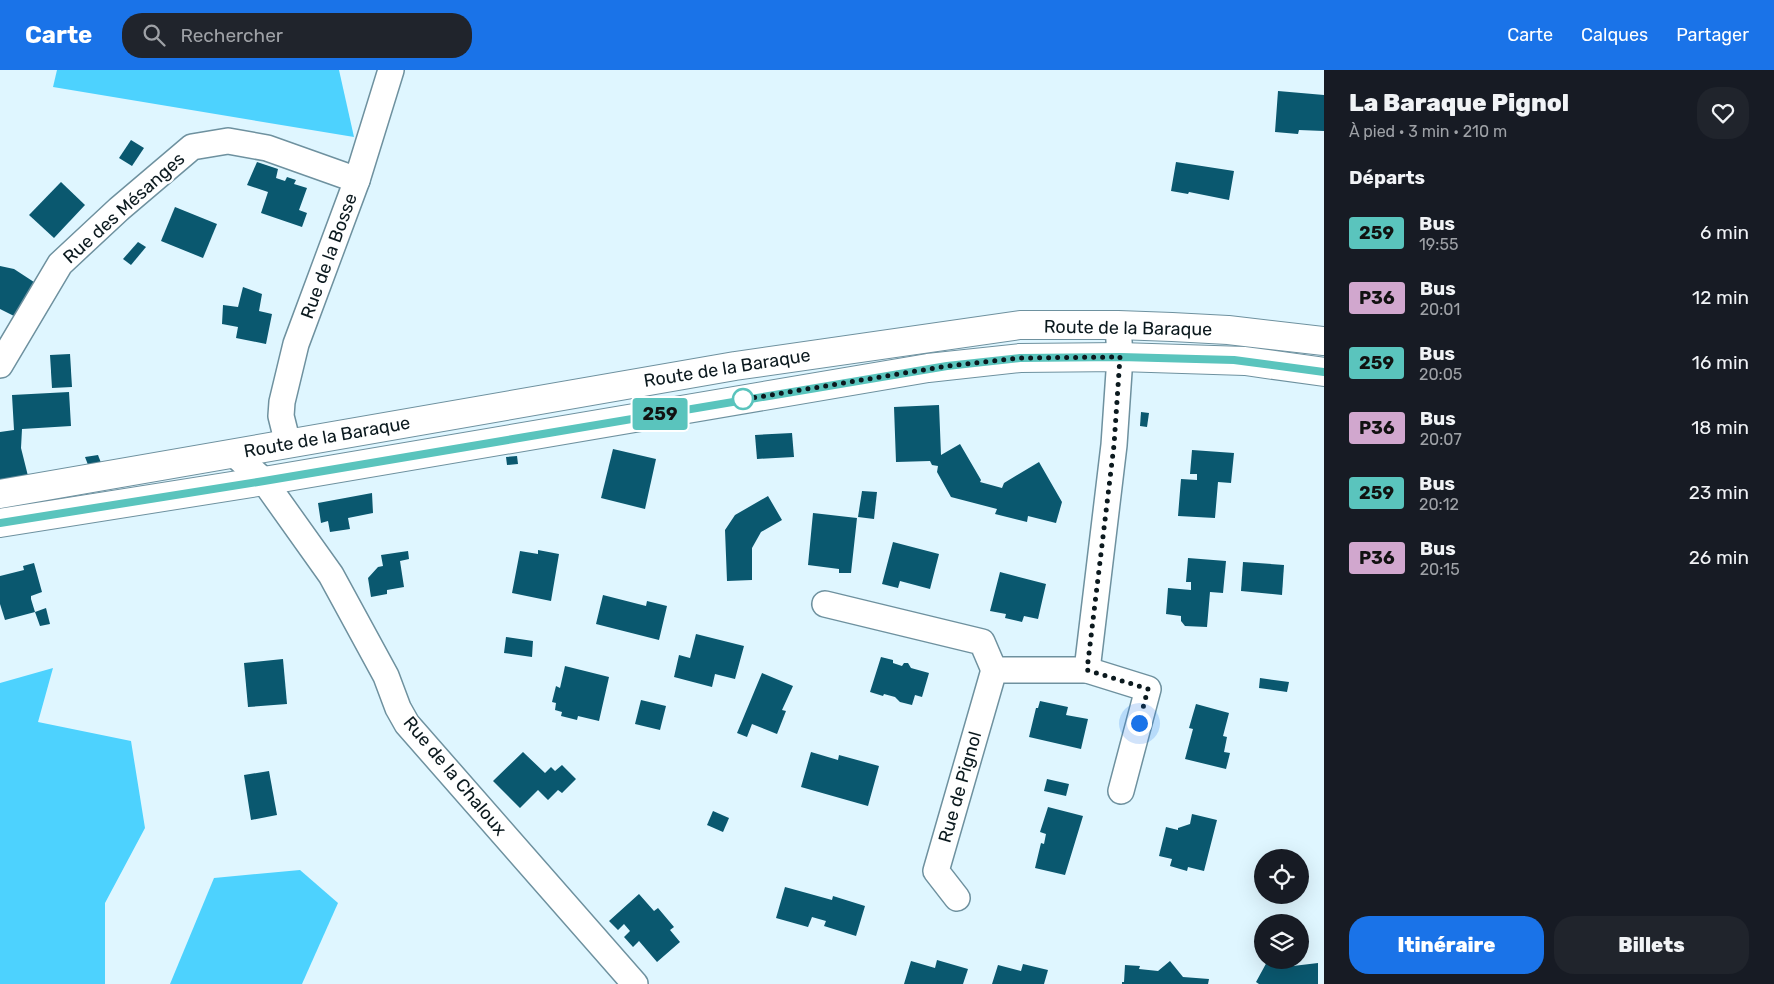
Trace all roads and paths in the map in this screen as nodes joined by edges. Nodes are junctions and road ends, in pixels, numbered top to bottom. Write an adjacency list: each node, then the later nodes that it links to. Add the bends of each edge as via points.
1 (391, 70): 2 (street, Rue de la Bosse)
2 (357, 180): 6 (street, Rue des Mésanges, via 267,148 228,141 192,147 60,264); 8 (street, Rue de la Bosse, via 296,344 282,402 281,416)
3 (1118, 325): 4 (main road, Route de la Baraque, via 1228,330); 5 (street); 8 (main road, Route de la Baraque, via 1020,325 735,366)
4 (1324, 342)
5 (1120, 357): 7 (main road, Route de la Baraque, via 1231,360); 11 (main road, Route de la Baraque, via 1020,358 928,368); 17 (street, via 1114,445)
6 (1, 359)
7 (1324, 372)
8 (288, 444): 9 (main road, Route de la Baraque)
9 (233, 453): 10 (main road, Route de la Baraque); 11 (street, Rue de la Chaloux)
10 (104, 475): 12 (main road, Route de la Baraque); 13 (main road, Route de la Baraque, via 70,496)
11 (264, 481): 14 (main road, Route de la Baraque); 20 (street, Rue de la Chaloux, via 331,575 386,676 407,724)
12 (0, 494)
13 (0, 508)
14 (0, 523)
15 (825, 604): 16 (street, via 982,642)
16 (994, 670): 17 (street); 19 (street, Rue de Pignol, via 936,871)
17 (1087, 670): 18 (street, via 1148,689)
18 (1121, 791)
19 (957, 898)
20 (635, 984)

